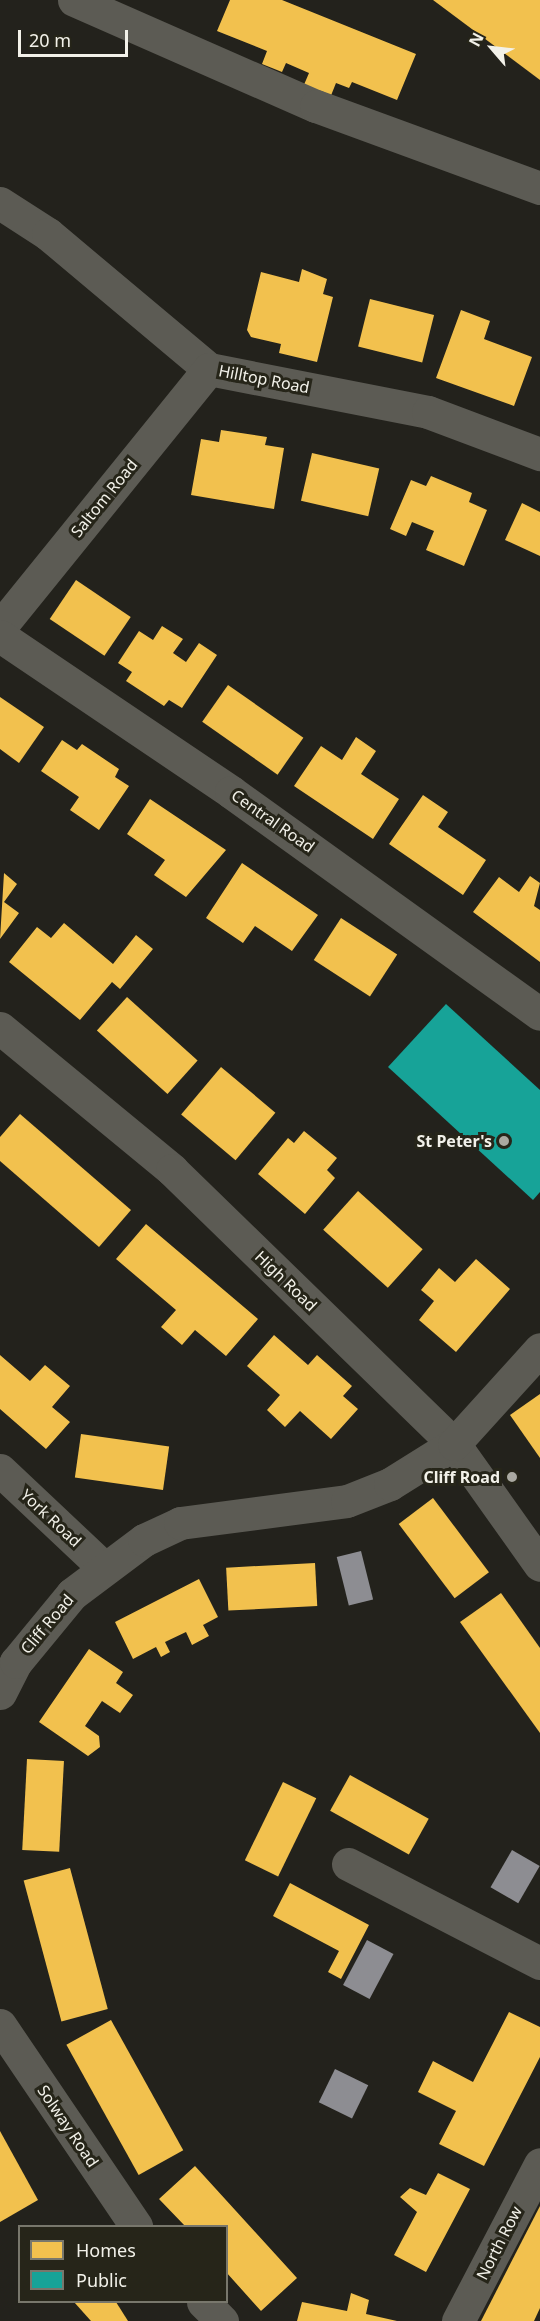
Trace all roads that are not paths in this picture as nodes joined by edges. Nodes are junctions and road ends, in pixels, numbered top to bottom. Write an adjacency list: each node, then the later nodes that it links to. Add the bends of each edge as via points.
1 (74, 0): 2 (street, via 316,106)
2 (540, 188)
3 (0, 203): 4 (street, Hilltop Road, via 48,234)
4 (208, 369): 5 (street, Hilltop Road, via 428,412); 6 (street, Saltom Road)
5 (540, 454)
6 (0, 627)
7 (0, 636): 8 (street, Central Road, via 231,792)
8 (540, 1014)
9 (0, 1028): 11 (street, High Road, via 172,1170)
10 (540, 1349): 11 (street, Cliff Road)
11 (454, 1444): 13 (street, High Road); 14 (street, Cliff Road, via 390,1484 347,1502 180,1523)
12 (0, 1470): 14 (street, York Road)
13 (540, 1565)
14 (102, 1566): 15 (street, Cliff Road, via 43,1626)
15 (0, 1693)
16 (348, 1864): 17 (street)
17 (540, 1963)
18 (0, 2025): 20 (street, Solway Road)
19 (540, 2164): 23 (street, North Row)
20 (135, 2225)
21 (205, 2303): 22 (street)
22 (222, 2321)
23 (459, 2321)

